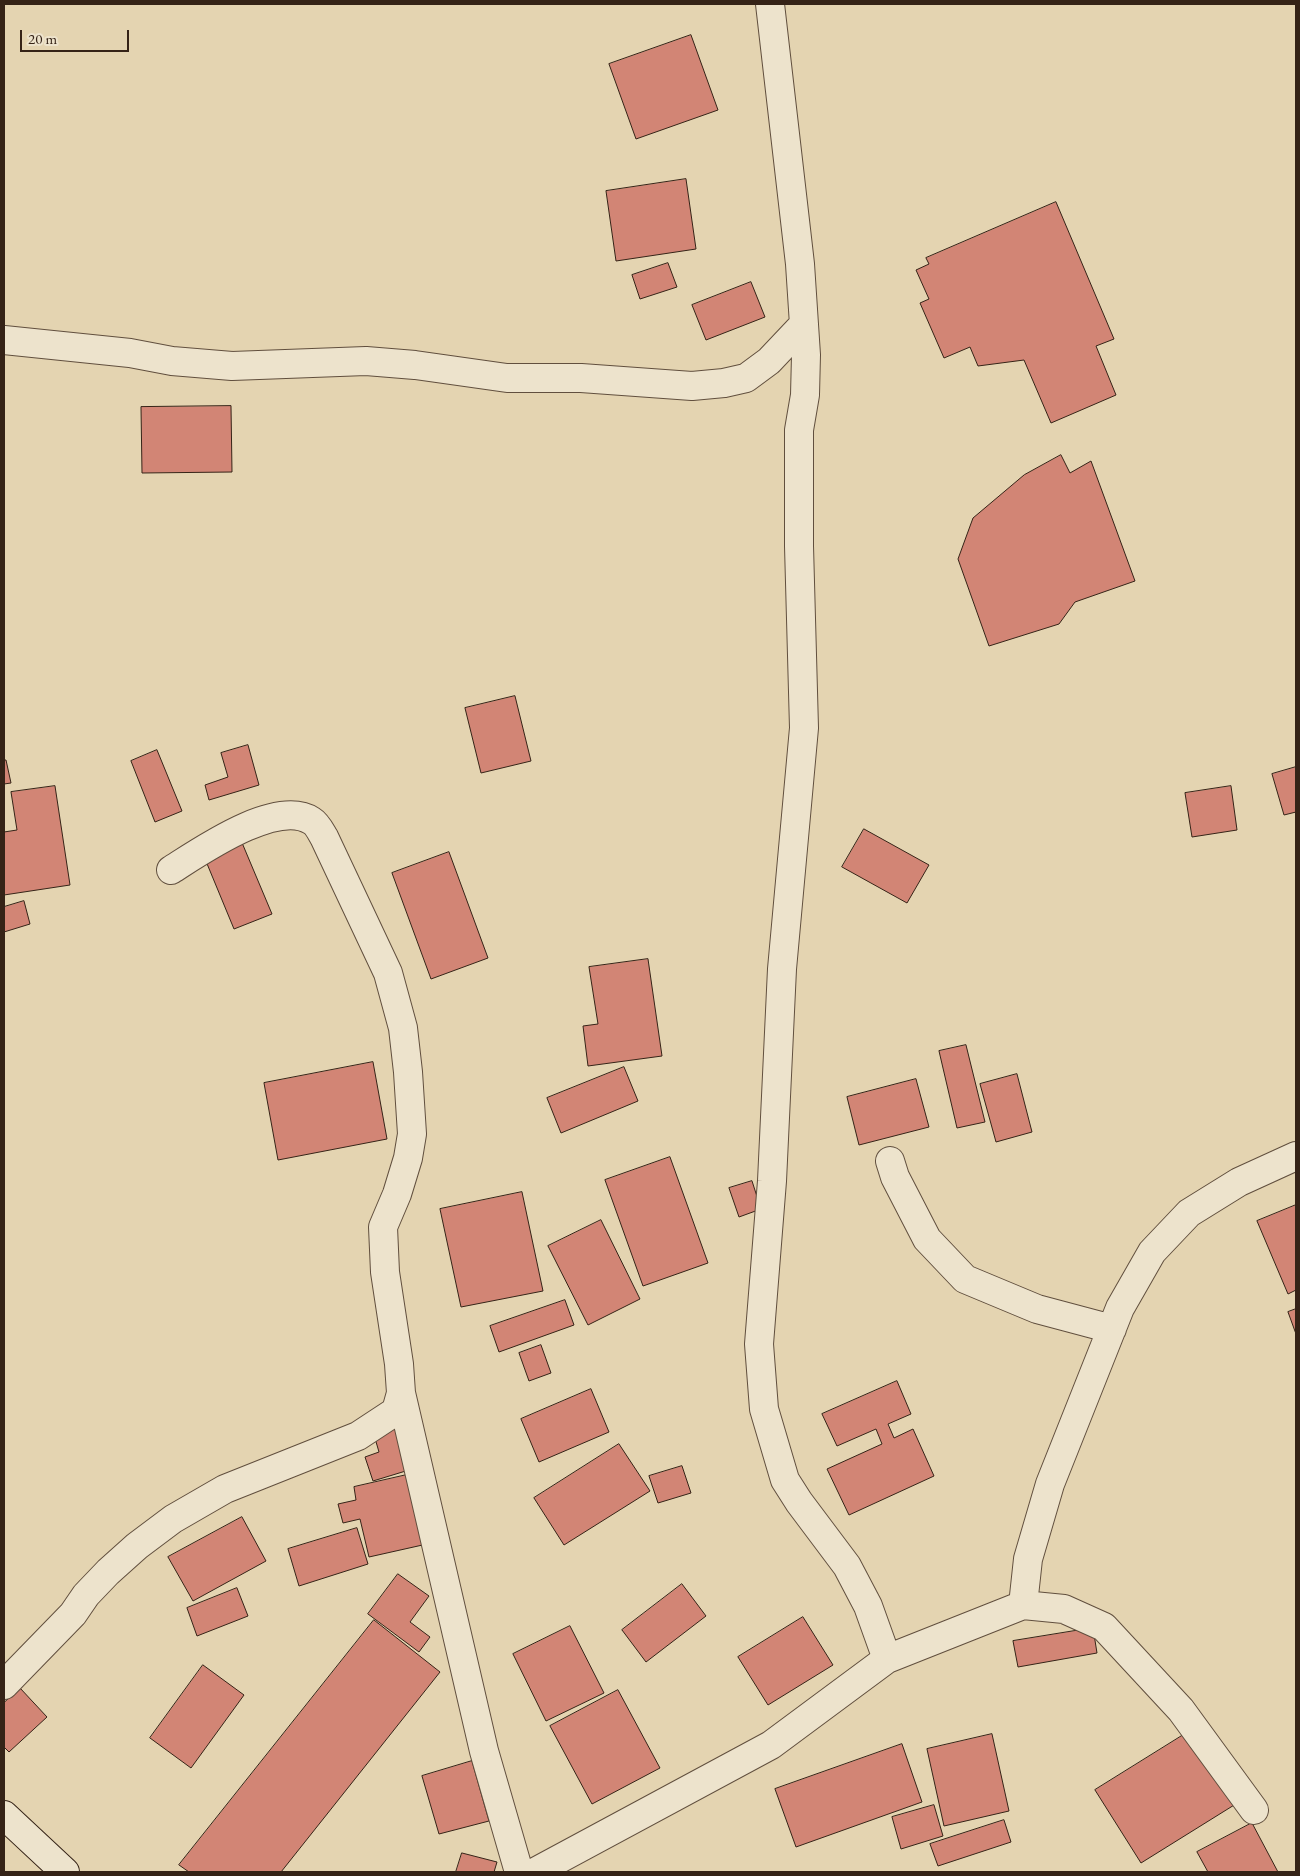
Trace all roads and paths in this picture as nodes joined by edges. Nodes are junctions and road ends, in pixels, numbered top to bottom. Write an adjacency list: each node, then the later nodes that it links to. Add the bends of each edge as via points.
1 (770, 4): 2 (street)
2 (804, 324): 3 (street, via 769,361 746,378 692,386 581,378 507,378 366,361 232,366); 10 (street, via 805,395 799,430 804,728 782,969 772,1181 759,1344 764,1409 785,1480 847,1566 868,1606)
3 (4, 340)
4 (171, 870): 8 (street, via 239,828 296,815 313,822 324,837 388,973 403,1028 412,1134 397,1194 383,1227 384,1272)
5 (1296, 1156): 7 (street, via 1239,1182 1189,1213 1152,1252 1120,1308)
6 (890, 1161): 7 (street, via 927,1239 965,1279 1037,1309)
7 (1112, 1329): 9 (street, via 1050,1484 1028,1559)
8 (401, 1393): 11 (street, via 396,1411 358,1436 226,1489 173,1519 108,1572 73,1614); 15 (street, via 484,1751)
9 (1023, 1605): 10 (street); 12 (street, via 1064,1609 1104,1627 1181,1710)
10 (887, 1659): 16 (street, via 771,1745)
11 (4, 1685)
12 (1254, 1810)
13 (4, 1815): 14 (street)
14 (63, 1871)
15 (519, 1872)
16 (534, 1872)

